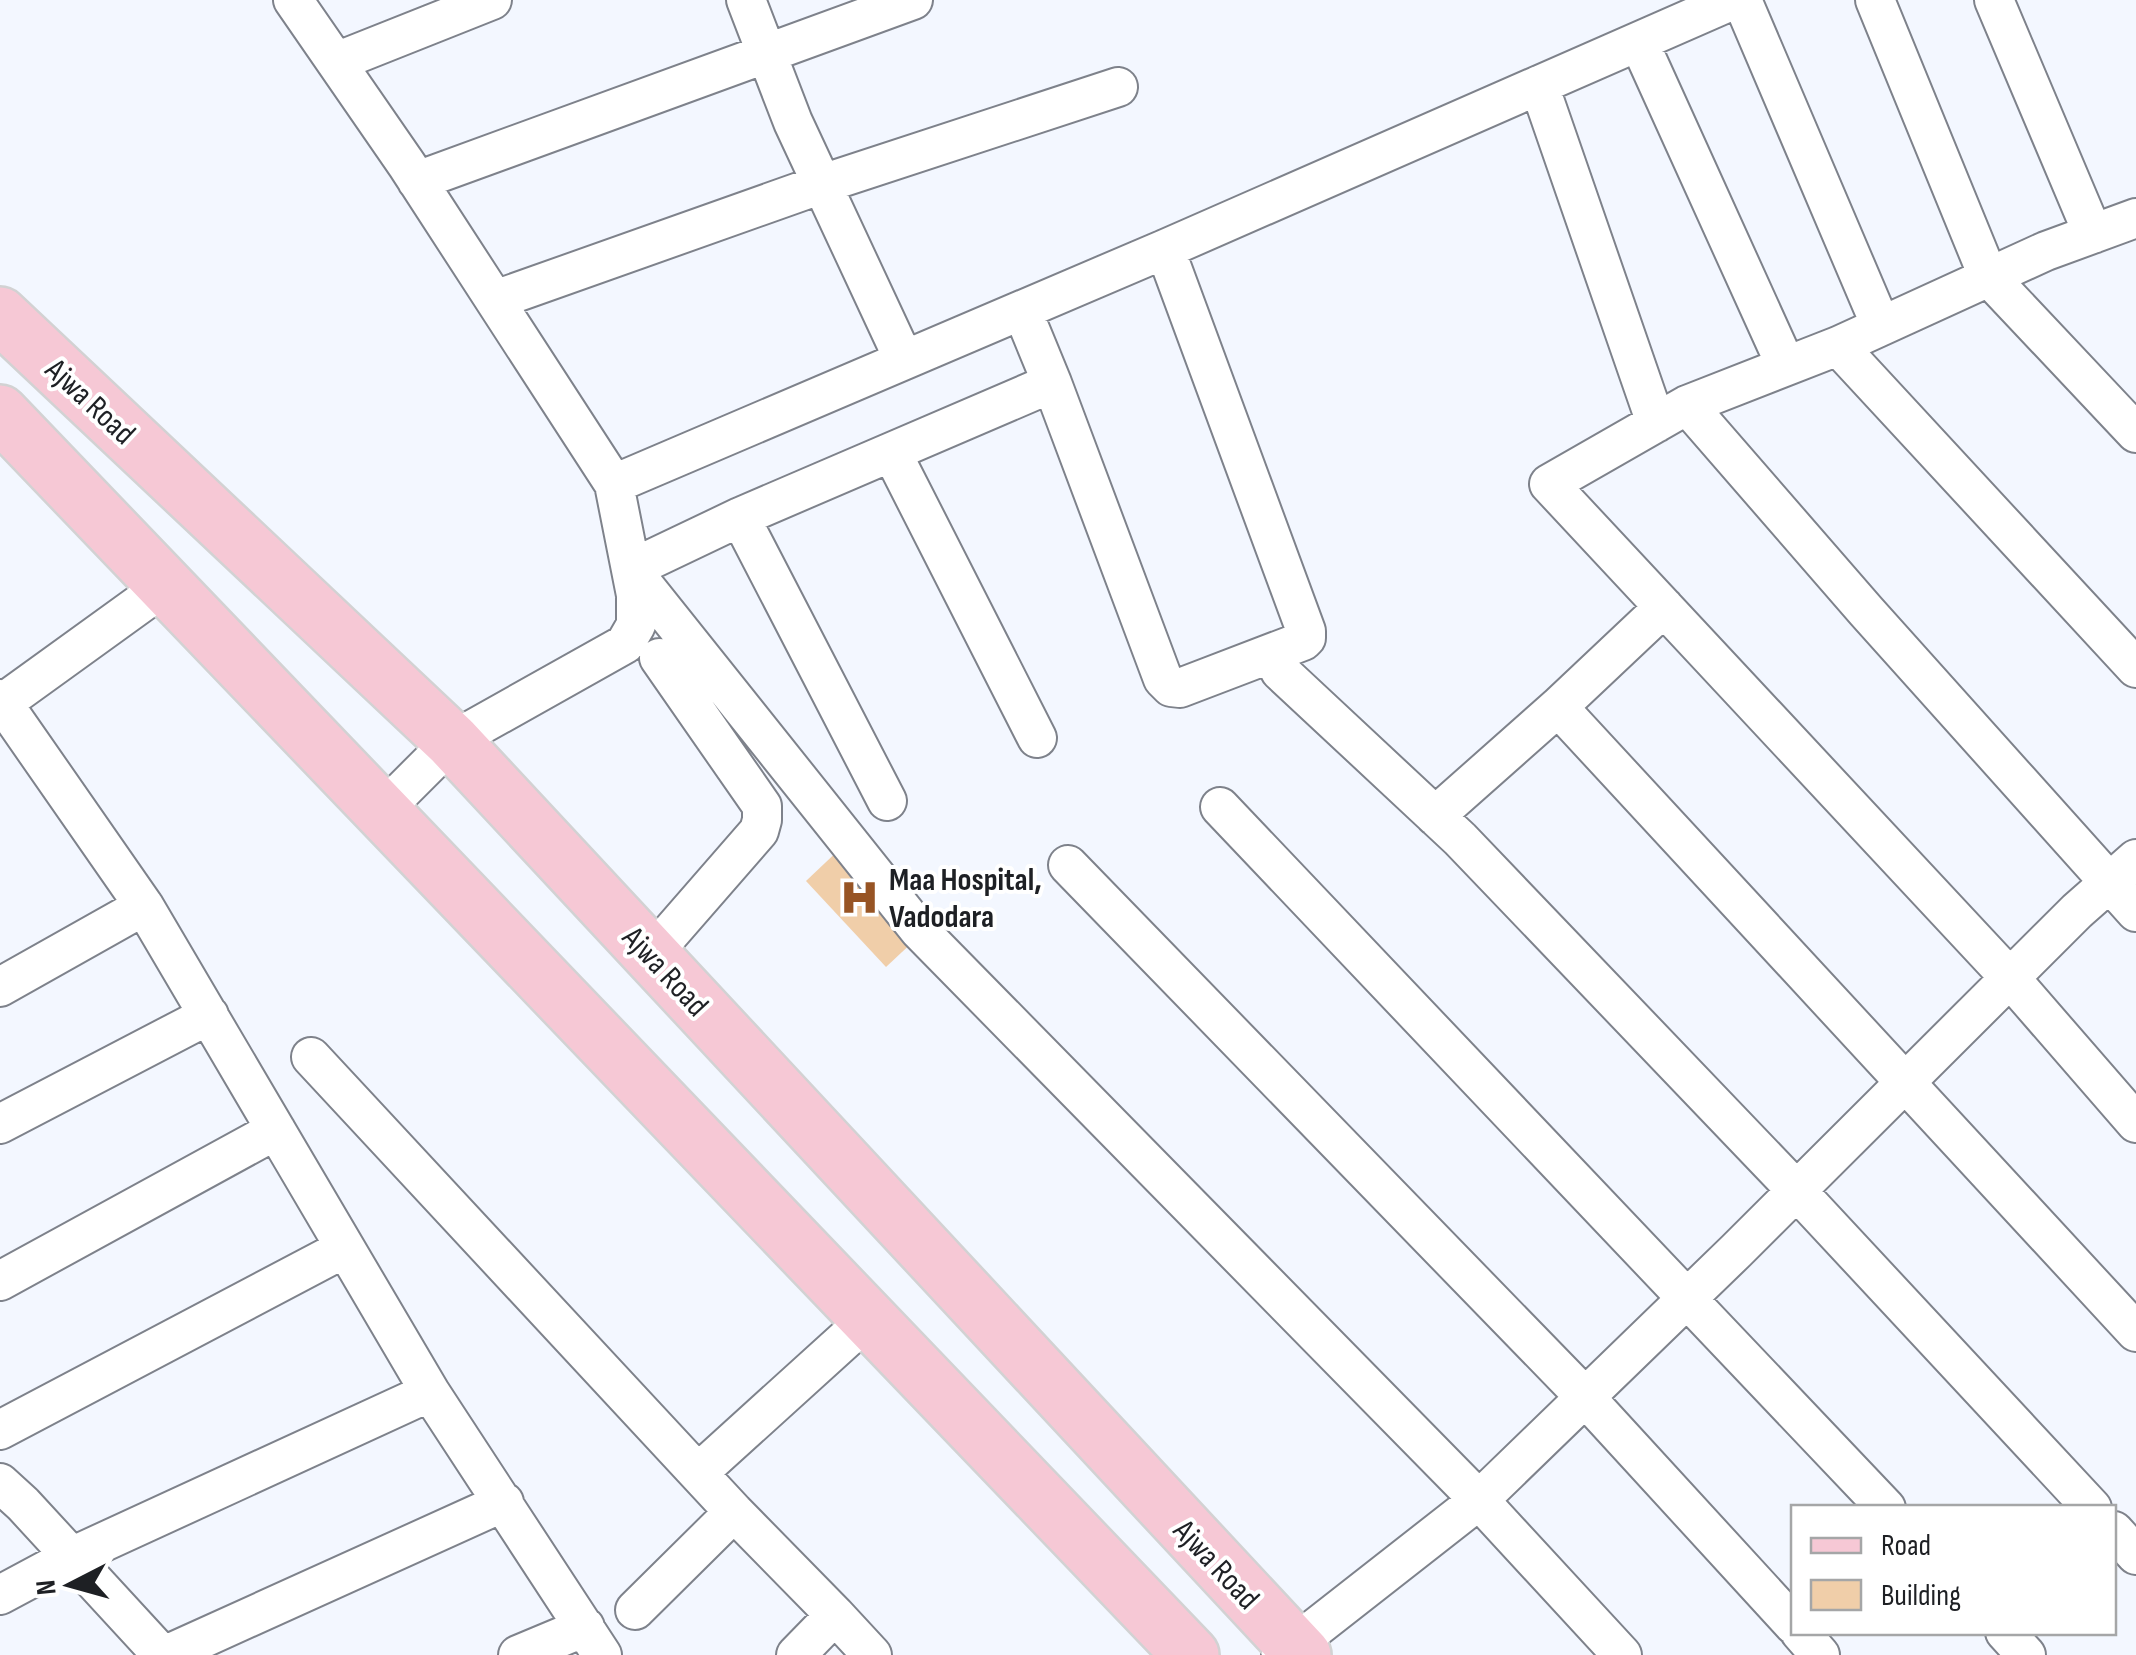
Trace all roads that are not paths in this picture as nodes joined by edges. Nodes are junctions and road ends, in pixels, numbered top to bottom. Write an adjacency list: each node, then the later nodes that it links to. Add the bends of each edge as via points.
1 (293, 0): 11 (street)
2 (492, 0): 11 (street)
3 (746, 0): 10 (street)
4 (913, 0): 10 (street)
5 (1733, 0): 9 (street)
6 (1742, 0): 23 (street)
7 (1875, 0): 19 (street)
8 (1994, 0): 17 (street)
9 (1639, 42): 12 (street); 26 (street)
10 (767, 55): 14 (street); 15 (street)
11 (336, 62): 14 (street)
12 (1539, 85): 18 (street); 29 (street)
13 (1118, 87): 15 (street)
14 (417, 180): 20 (street)
15 (822, 184): 20 (street); 25 (street)
16 (2134, 222): 17 (street)
17 (2093, 234): 19 (street)
18 (1165, 249): 21 (street); 27 (street, via 1306,630 1303,642 1180,688 1163,679)
19 (1988, 276): 23 (street); 30 (street)
20 (495, 300): 32 (street)
21 (1022, 310): 25 (street); 27 (street)
22 (0, 315): 43 (main road, Ajwa Road)
23 (1882, 326): 24 (street)
24 (1838, 346): 26 (street); 38 (street)
25 (904, 360): 32 (street)
26 (1786, 366): 29 (street)
27 (1052, 383): 31 (street)
28 (0, 413): 35 (main road)
29 (1672, 414): 36 (street, via 1549,484); 49 (street)
30 (2136, 433)
31 (892, 453): 33 (street); 42 (street)
32 (614, 484): 34 (street)
33 (740, 517): 34 (street); 44 (street)
34 (631, 569): 43 (street, via 636,624 626,644); 72 (street, via 920,930)
35 (166, 584): 40 (street); 46 (main road)
36 (1664, 606): 41 (street); 54 (street)
37 (659, 658): 52 (street, via 762,806 762,820)
38 (2136, 668)
39 (1280, 671): 47 (street)
40 (2, 700): 50 (street)
41 (1558, 707): 47 (street); 57 (street)
42 (1038, 738)
43 (452, 741): 46 (street); 52 (main road, Ajwa Road)
44 (888, 800)
45 (1220, 806): 64 (street)
46 (383, 810): 65 (main road)
47 (1435, 816): 61 (street)
48 (1068, 864): 68 (street)
49 (2122, 871): 51 (street); 54 (street)
50 (144, 906): 53 (street); 55 (street)
51 (2136, 912)
52 (651, 954): 87 (main road, Ajwa Road)
53 (4, 977)
54 (2010, 978): 57 (street); 58 (street)
55 (209, 1015): 59 (street); 60 (street)
56 (311, 1056): 70 (street)
57 (1906, 1082): 61 (street); 66 (street)
58 (2136, 1123)
59 (0, 1124)
60 (276, 1130): 62 (street); 63 (street)
61 (1796, 1190): 64 (street); 75 (street)
62 (346, 1248): 67 (street); 69 (street)
63 (0, 1281)
64 (1687, 1298): 68 (street); 74 (street)
65 (869, 1318): 70 (street); 92 (main road)
66 (2136, 1332)
67 (430, 1392): 73 (street); 79 (street)
68 (1585, 1397): 72 (street); 83 (street)
69 (0, 1430)
70 (698, 1474): 76 (street)
71 (0, 1483): 79 (street)
72 (1479, 1500): 87 (street); 93 (street)
73 (504, 1502): 86 (street); 88 (street)
74 (1883, 1505)
75 (2089, 1505)
76 (734, 1512): 81 (street); 82 (street)
77 (2116, 1533): 78 (street)
78 (2136, 1555)
79 (71, 1557): 80 (street); 88 (street)
80 (0, 1595)
81 (635, 1610)
82 (835, 1615): 90 (street); 91 (street)
83 (1791, 1623)
84 (1803, 1635): 94 (street)
85 (2008, 1635): 95 (street)
86 (594, 1641): 89 (street)
87 (1292, 1652)
88 (164, 1655)
89 (518, 1655)
90 (796, 1655)
91 (872, 1655)
92 (1191, 1655)
93 (1622, 1655)
94 (1820, 1655)
95 (2026, 1655)

